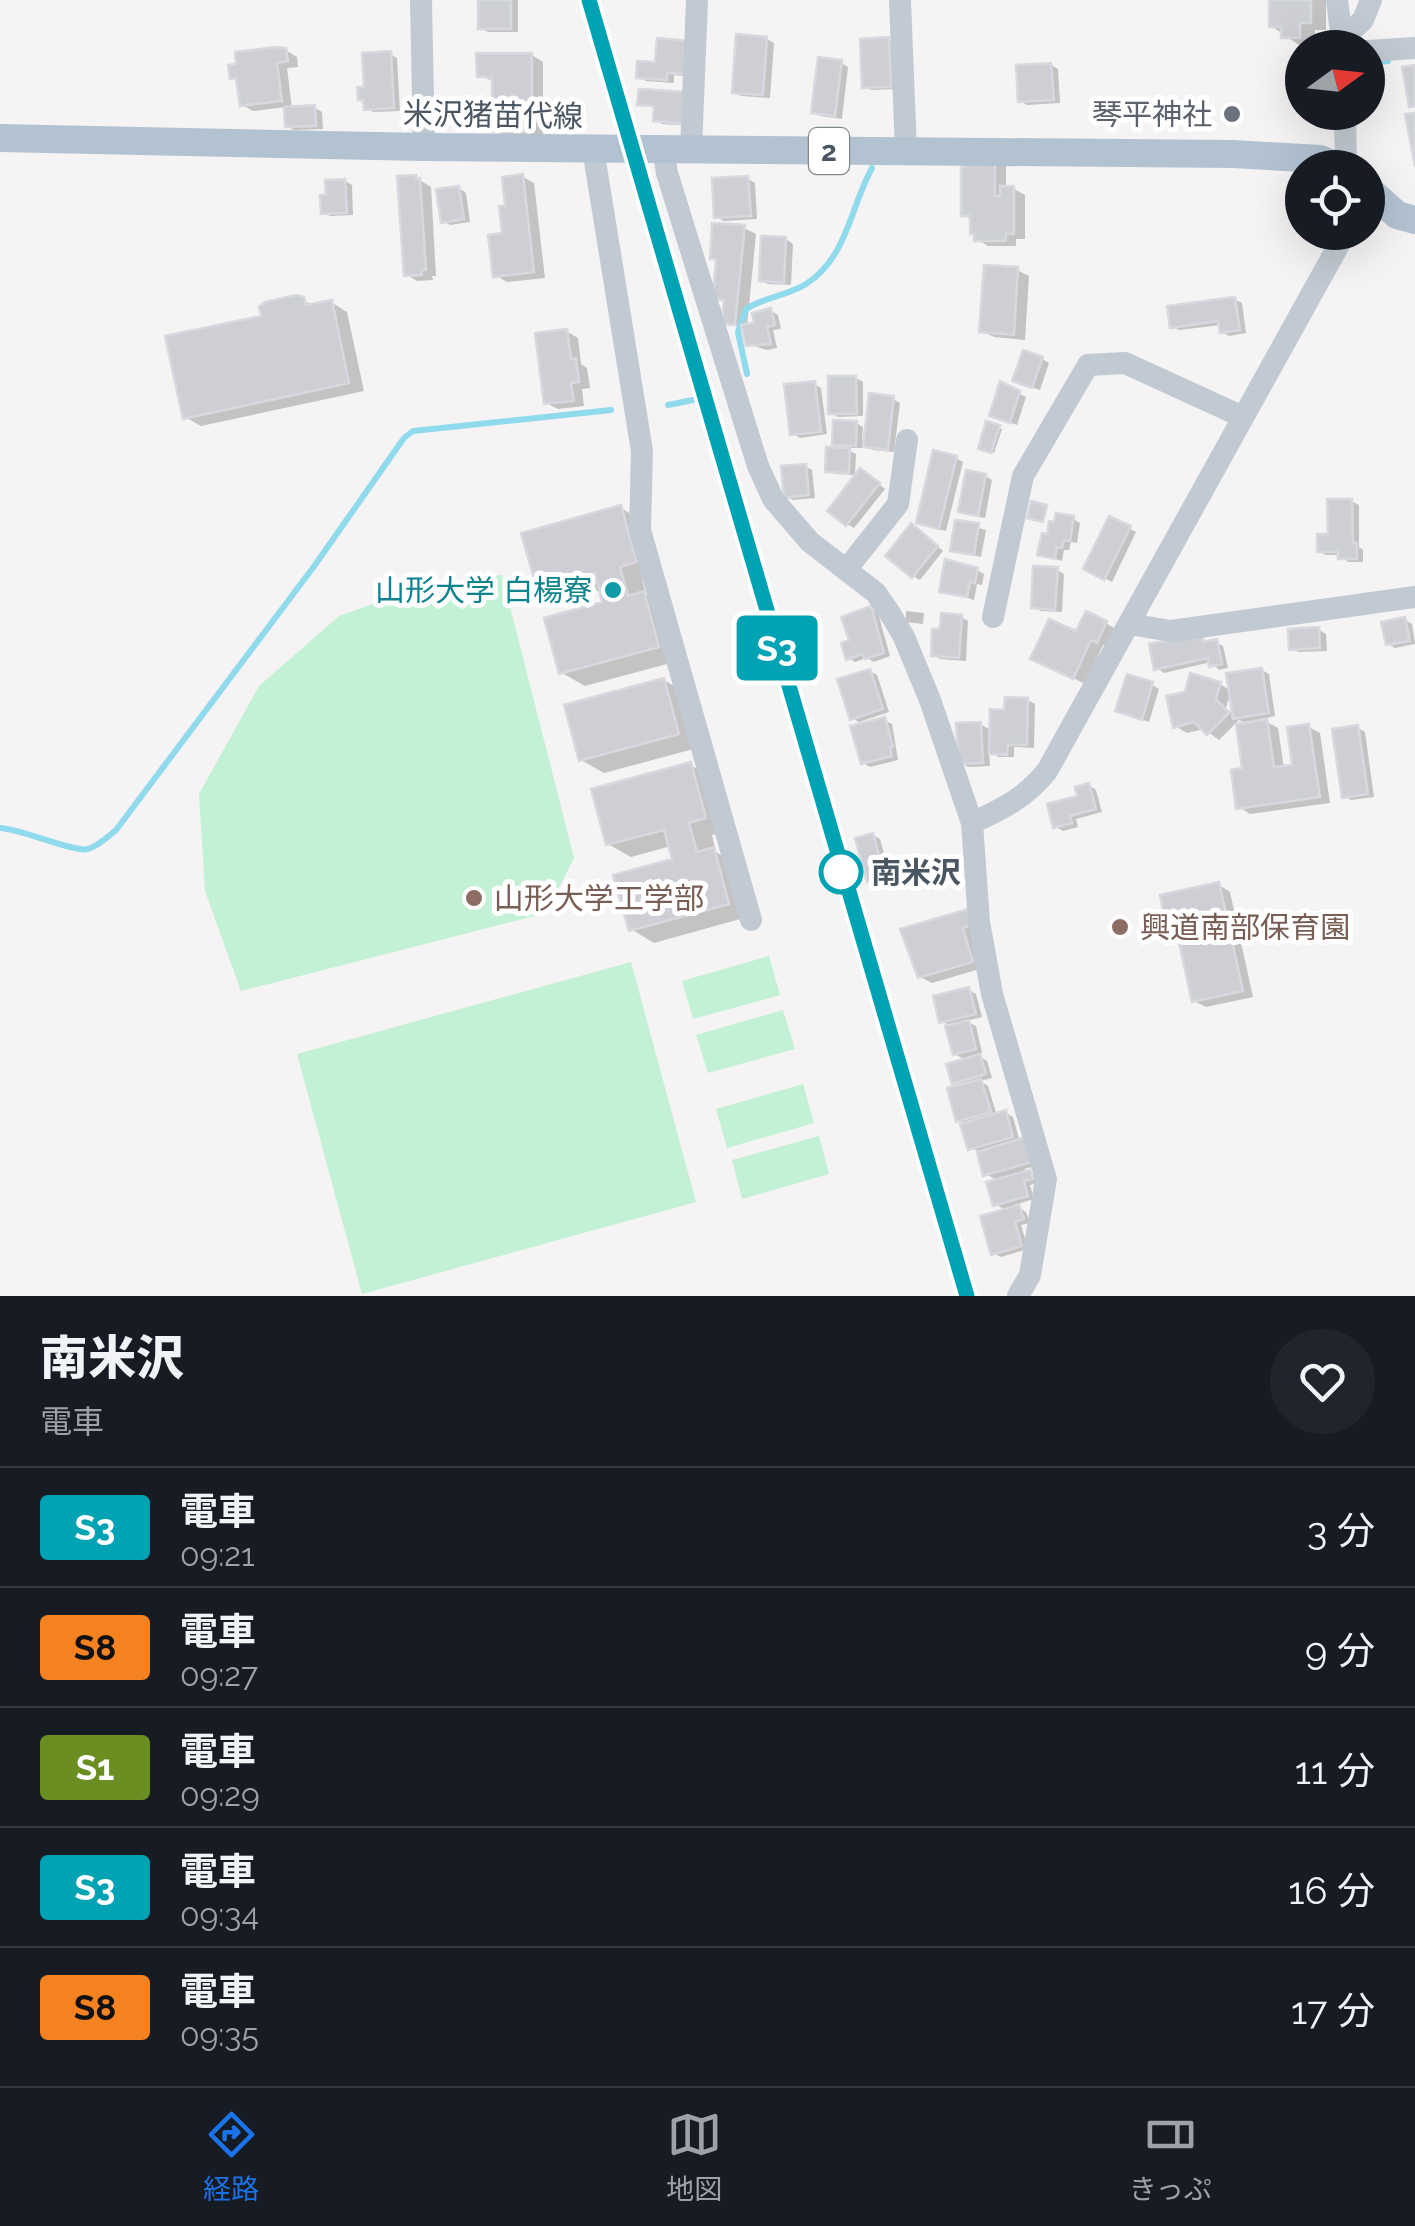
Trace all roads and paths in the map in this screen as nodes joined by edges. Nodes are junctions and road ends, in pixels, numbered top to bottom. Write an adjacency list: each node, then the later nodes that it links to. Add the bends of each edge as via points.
1 (422, 0): 11 (street)
2 (697, 0): 13 (street)
3 (900, 0): 14 (street)
4 (1337, 0): 6 (street)
5 (1371, 0): 7 (street)
6 (1341, 30)
7 (1355, 30)
8 (1415, 48): 9 (street)
9 (1385, 50)
10 (0, 138): 11 (main road, 米沢猪苗代線 / 2)
11 (424, 147): 12 (main road, 米沢猪苗代線 / 2)
12 (593, 148): 13 (main road, 米沢猪苗代線 / 2); 26 (street, via 642,451 640,530)
13 (677, 149): 14 (main road, 米沢猪苗代線 / 2); 21 (street, via 667,173 758,466 790,522)
14 (906, 152): 15 (main road, 米沢猪苗代線 / 2)
15 (1285, 156)
16 (1385, 205): 17 (main road)
17 (1415, 220)
18 (1336, 250): 19 (street)
19 (1243, 417): 23 (street, via 1125,363 1088,365 1023,476); 24 (street)
20 (908, 440): 21 (street, via 898,504)
21 (846, 570): 25 (street, via 876,593 904,637)
22 (1415, 598): 24 (street, via 1171,631)
23 (993, 617)
24 (1129, 624): 25 (street, via 1047,771 1008,807)
25 (972, 822): 27 (street, via 978,922 992,994 1046,1179 1030,1276)
26 (751, 920)
27 (1018, 1296)

